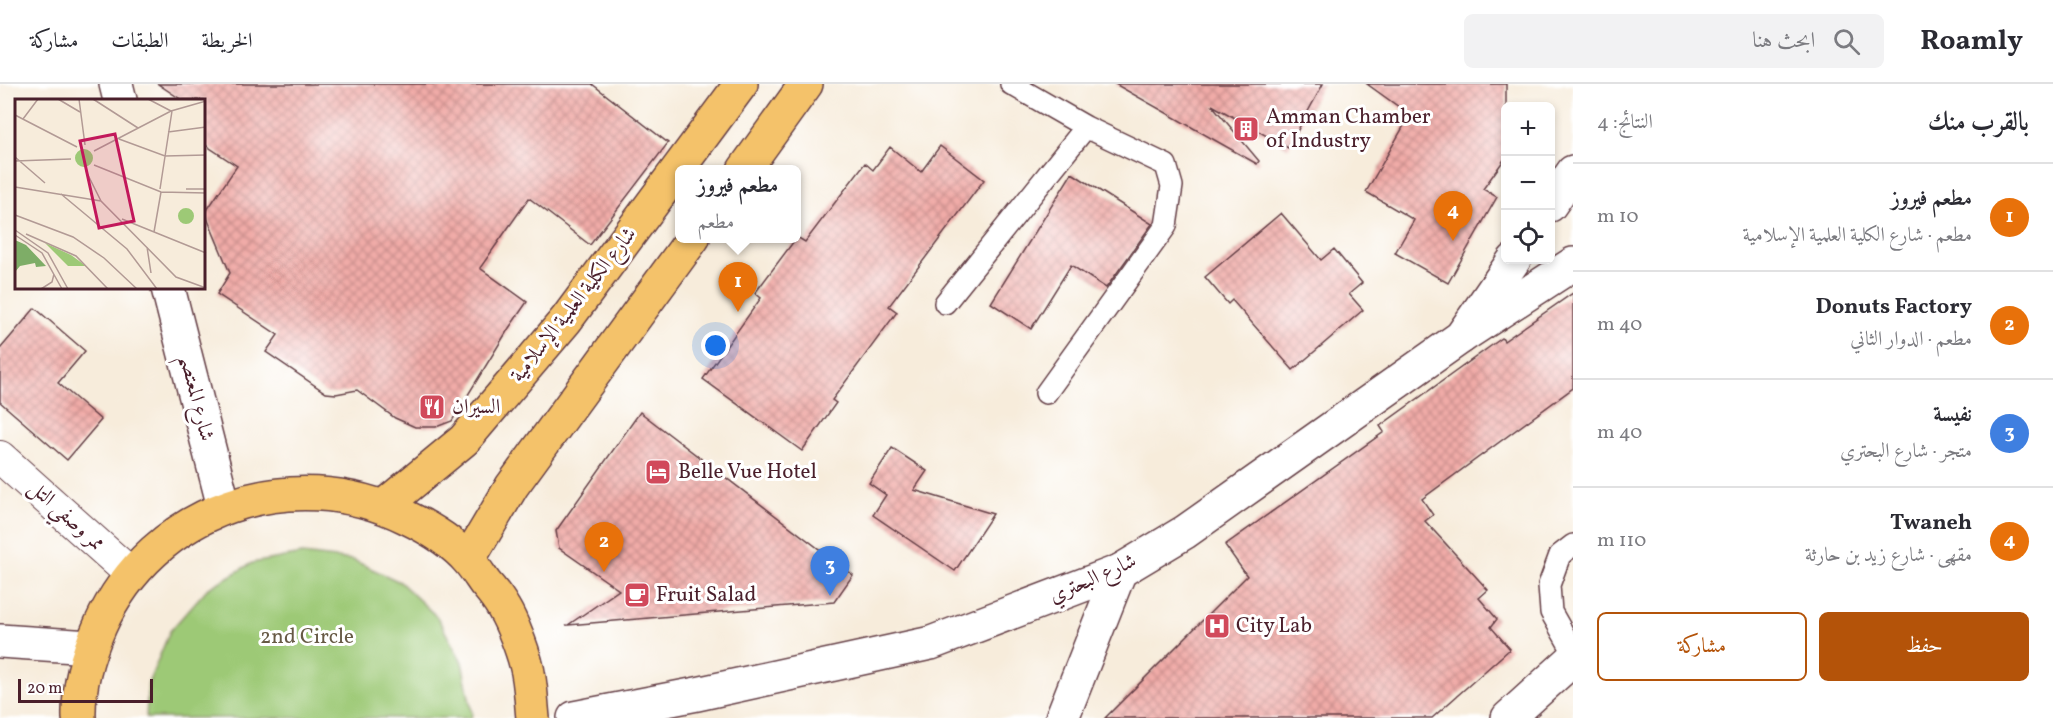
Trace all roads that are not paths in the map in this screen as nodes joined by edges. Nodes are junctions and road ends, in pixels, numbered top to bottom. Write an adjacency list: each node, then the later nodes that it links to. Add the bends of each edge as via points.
1 (116, 84): 5 (street)
2 (741, 84): 7 (main road, شارع الكلية العلمية الإسلامية)
3 (806, 84): 8 (main road)
4 (1011, 84): 6 (lane)
5 (120, 99)
6 (1086, 127): 16 (lane); 18 (lane, via 1166,165 1172,186 1166,226)
7 (681, 165)
8 (748, 165)
9 (1573, 172): 11 (street)
10 (675, 173): 20 (main road, شارع الكلية العلمية الإسلامية, via 559,329 464,440)
11 (1555, 199)
12 (689, 243): 23 (main road, via 512,486)
13 (1511, 264): 17 (street)
14 (1573, 264): 17 (street, شارع البحتري)
15 (169, 290): 21 (street, شارع المعتصم)
16 (945, 303)
17 (1461, 337): 24 (street, شارع البحتري, via 1185,532)
18 (1046, 393)
19 (0, 458): 25 (street, ممر وصفي التل)
20 (384, 506): 21 (main road, via 345,495 304,492 263,496); 23 (main road, via 430,528)
21 (224, 507): 25 (main road, via 173,534)
22 (1573, 545): 28 (lane, via 1560,555 1550,585 1551,612)
23 (468, 560): 31 (main road, via 504,609 526,664)
24 (1120, 571): 32 (street, شارع البحتري, via 931,643); 33 (street)
25 (131, 574): 27 (main road, via 108,608)
26 (0, 641): 27 (street)
27 (90, 647): 30 (main road, via 79,698)
28 (1573, 651)
29 (1573, 659): 34 (street)
30 (79, 718)
31 (533, 718)
32 (574, 718)
33 (1062, 718)
34 (1508, 718)

